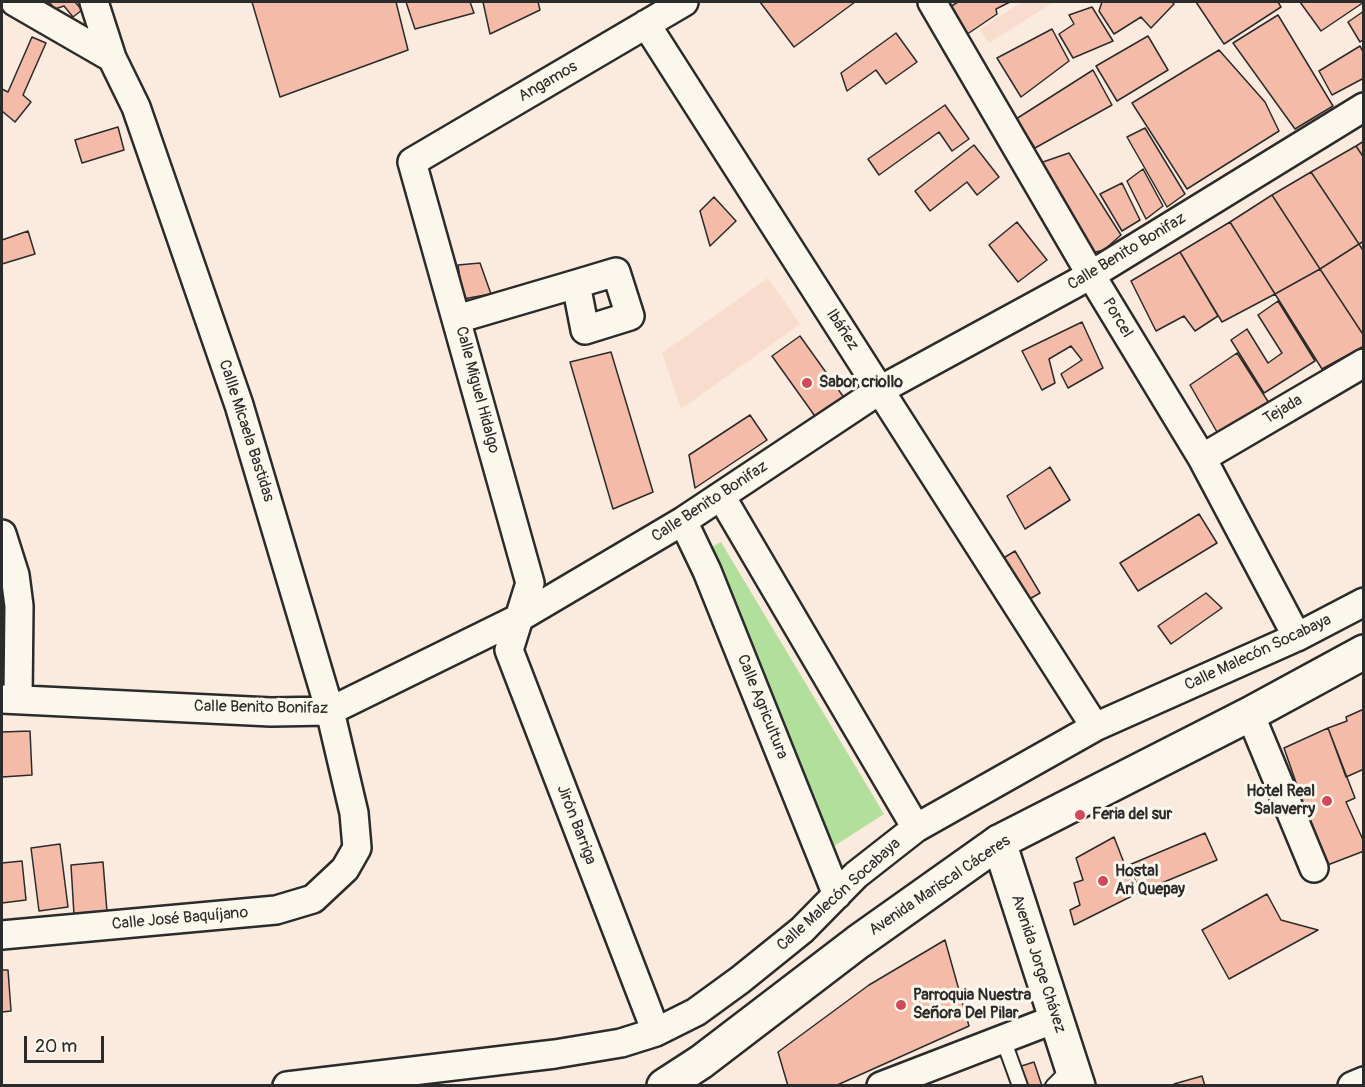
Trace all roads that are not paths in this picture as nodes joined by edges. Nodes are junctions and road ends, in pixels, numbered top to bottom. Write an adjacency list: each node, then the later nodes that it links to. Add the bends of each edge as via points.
1 (15, 2): 6 (street)
2 (94, 2): 6 (street, Callle Micaela Bastidas)
3 (684, 2): 5 (street, Angamos)
4 (933, 2): 9 (street, Porcel)
5 (646, 24): 8 (street, Angamos); 13 (street, Ibáñez)
6 (112, 58): 23 (street, Callle Micaela Bastidas, via 136,107 239,405)
7 (1364, 107): 9 (street, Calle Benito Bonifaz)
8 (412, 162): 11 (street, Calle Miguel Hidalgo)
9 (1091, 275): 13 (street, Calle Benito Bonifaz); 14 (street, Porcel)
10 (576, 284): 11 (street)
11 (457, 319): 19 (street, Calle Miguel Hidalgo, via 530,583)
12 (1364, 363): 14 (street, Tejada)
13 (880, 390): 15 (street, Calle Benito Bonifaz); 25 (street, Ibáñez)
14 (1202, 458): 20 (street, Porcel)
15 (722, 496): 16 (street, Calle Benito Bonifaz); 26 (street)
16 (683, 521): 19 (street, Calle Benito Bonifaz); 30 (street, Calle Agricultura, via 708,571)
17 (2, 534): 22 (street, via 15,575 19,606)
18 (1364, 602): 20 (street, Calle Malecón Socabaya)
19 (519, 618): 23 (street, Calle Benito Bonifaz); 33 (street, Jirón Barriga, via 509,650)
20 (1297, 637): 25 (street, Calle Malecón Socabaya)
21 (1364, 652): 24 (main road, Avenida Mariscal Cáceres)
22 (10, 699): 23 (street, Calle Benito Bonifaz, via 271,712)
23 (330, 711): 29 (street, Callle Micaela Bastidas, via 354,813 357,848)
24 (1250, 714): 27 (main road, Avenida Mariscal Cáceres); 28 (street)
25 (1095, 727): 26 (street, Calle Malecón Socabaya)
26 (916, 828): 30 (street, Calle Malecón Socabaya)
27 (999, 842): 32 (main road, Avenida Jorge Chávez); 38 (main road, Avenida Mariscal Cáceres)
28 (1314, 868)
29 (345, 869): 31 (street, Calle José Baquíjano, via 313,899 276,910)
30 (837, 895): 33 (street, Calle Malecón Socabaya, via 802,930 740,980 696,1012)
31 (2, 935)
32 (1055, 1019): 34 (street); 35 (main road, Avenida Jorge Chávez)
33 (656, 1032): 37 (street, Calle Malecón Socabaya, via 621,1043 555,1054)
34 (1003, 1039): 39 (street); 40 (lane)
35 (1068, 1079)
36 (1364, 1081): 41 (street)
37 (287, 1086)
38 (663, 1086)
39 (881, 1086)
40 (1020, 1086)
41 (1352, 1086)

